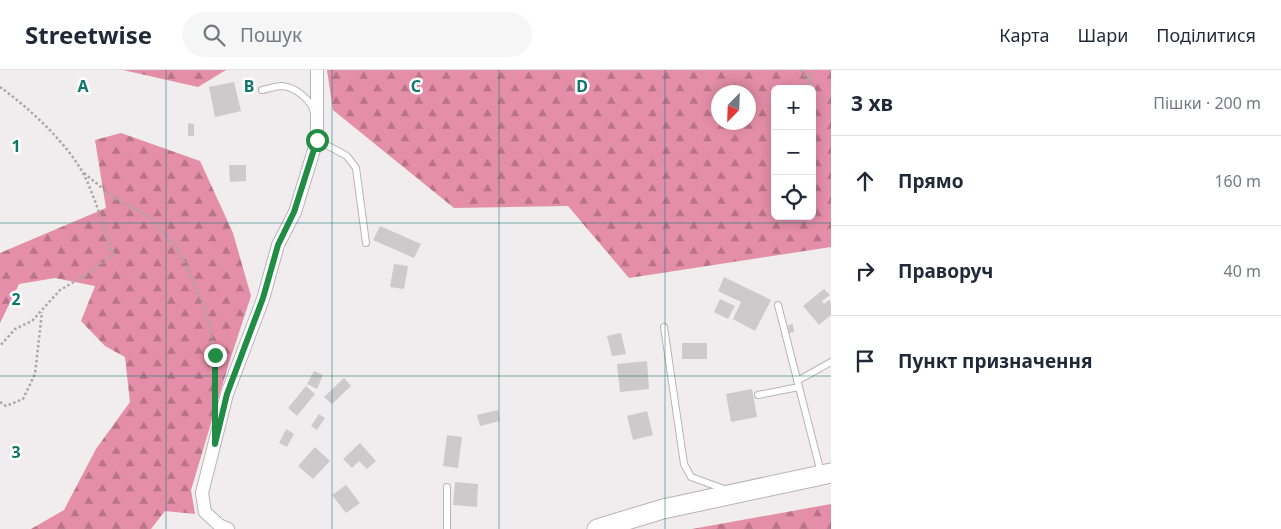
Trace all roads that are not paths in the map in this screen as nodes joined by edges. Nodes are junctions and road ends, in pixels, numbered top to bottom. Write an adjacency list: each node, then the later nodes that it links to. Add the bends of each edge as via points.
1 (317, 70): 3 (street)
2 (262, 90): 3 (lane, via 282,86 299,92 314,109)
3 (317, 140): 4 (lane, via 347,156 356,168); 13 (street, via 227,394 202,493 205,512 219,526)
4 (366, 242)
5 (778, 305): 8 (lane)
6 (664, 327): 12 (lane, via 684,464 691,477)
7 (831, 362): 8 (lane)
8 (798, 384): 9 (lane); 10 (lane)
9 (758, 395)
10 (826, 473): 12 (street)
11 (447, 487): 14 (lane)
12 (735, 493): 15 (street, via 663,509)
13 (228, 529)
14 (447, 529)
15 (597, 529)

